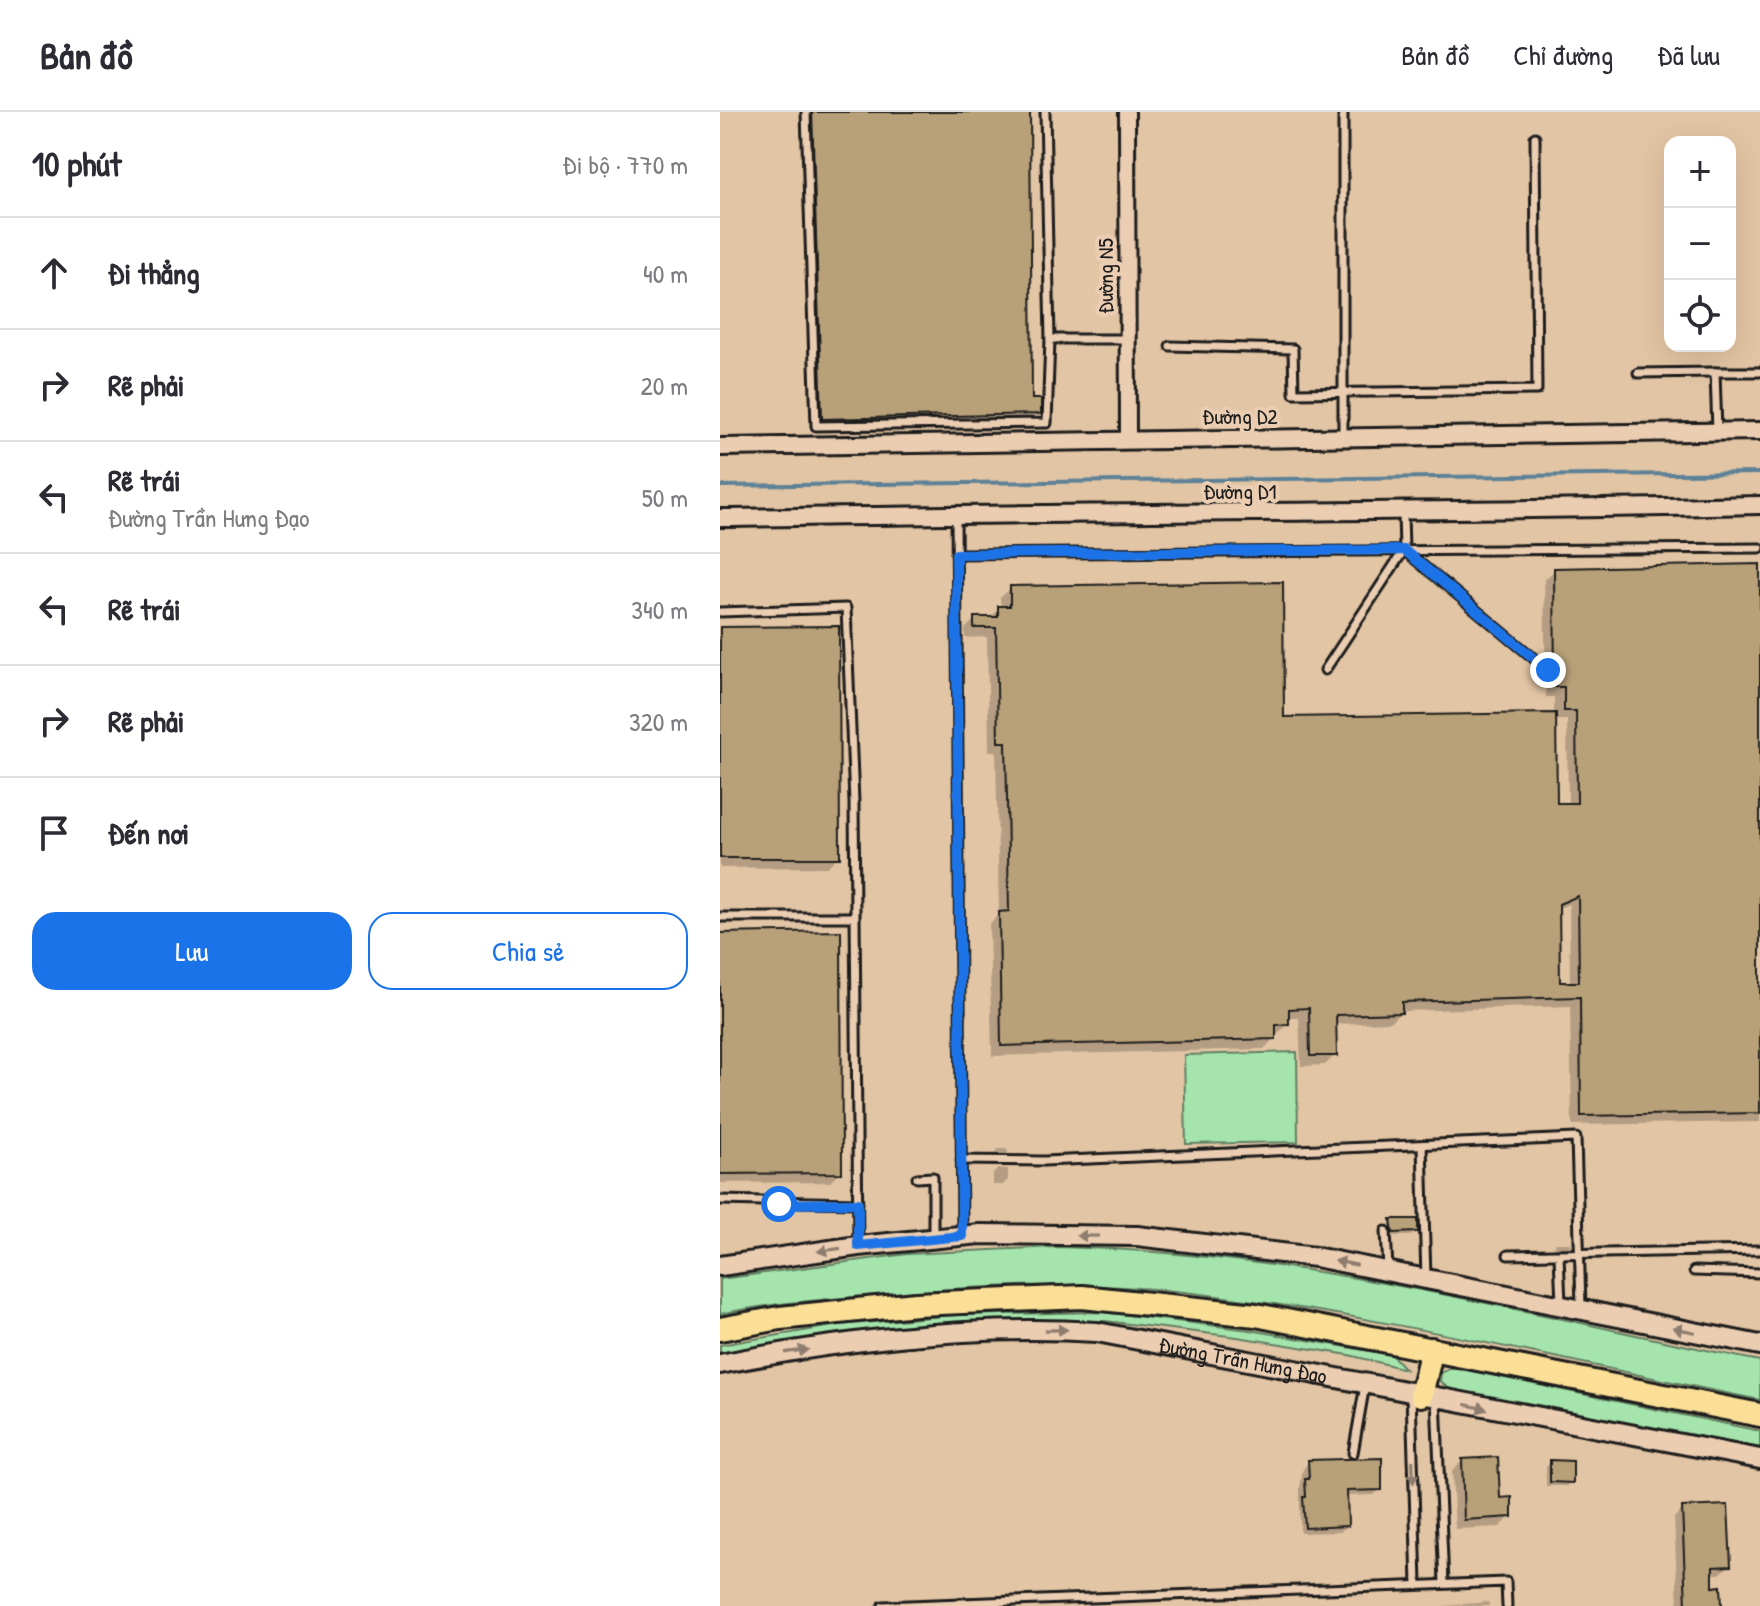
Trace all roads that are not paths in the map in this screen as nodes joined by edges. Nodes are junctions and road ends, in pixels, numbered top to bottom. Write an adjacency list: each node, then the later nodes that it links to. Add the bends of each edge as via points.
1 (806, 112): 6 (lane, via 816,426 1047,423)
2 (1045, 112): 6 (lane)
3 (1127, 112): 7 (street, Đường N5)
4 (1343, 112): 12 (lane)
5 (1535, 137): 12 (lane, via 1537,390)
6 (1050, 339): 7 (lane)
7 (1127, 339): 16 (street, Đường N5)
8 (1170, 346): 12 (lane, via 1293,349 1294,393)
9 (1715, 372): 10 (lane); 11 (lane); 14 (lane)
10 (1760, 372)
11 (1638, 373)
12 (1342, 392): 15 (lane)
13 (1760, 431): 14 (street, Đường D2)
14 (1717, 432): 15 (street, Đường D2)
15 (1343, 437): 16 (street, Đường D2)
16 (1128, 439): 17 (street, Đường D2)
17 (720, 447)
18 (1760, 505): 19 (street, Đường D1)
19 (1403, 513): 20 (street, Đường D1); 23 (lane)
20 (956, 514): 21 (street, Đường D1); 24 (lane)
21 (720, 518)
22 (1760, 548): 23 (lane)
23 (1404, 550): 24 (lane); 26 (lane); 27 (lane)
24 (956, 554): 31 (lane)
25 (720, 612): 29 (lane, via 846,608)
26 (1325, 670)
27 (1548, 670)
28 (720, 917): 29 (lane)
29 (854, 917): 34 (lane)
30 (1422, 1145): 31 (lane); 40 (lane, via 1576,1138); 47 (lane)
31 (961, 1160): 36 (lane)
32 (917, 1178): 37 (lane, via 933,1177)
33 (720, 1200): 34 (lane)
34 (858, 1203): 38 (lane)
35 (1386, 1231): 44 (lane)
36 (962, 1236): 37 (main road); 44 (main road, one-way to 36, via 1137,1236)
37 (933, 1238): 38 (main road)
38 (858, 1246): 43 (main road, one-way to 43)
39 (1760, 1250): 40 (lane)
40 (1580, 1254): 42 (lane); 49 (lane)
41 (1508, 1255): 42 (lane)
42 (1559, 1255): 48 (lane)
43 (720, 1266)
44 (1389, 1271): 47 (main road)
45 (1694, 1271): 46 (lane)
46 (1760, 1273)
47 (1426, 1278): 48 (main road)
48 (1561, 1305): 49 (main road)
49 (1581, 1309): 51 (main road, one-way to 49)
50 (720, 1329): 52 (highway, Đường Trần Hưng Đạo, via 916,1304 1082,1297 1256,1315)
51 (1760, 1345)
52 (1432, 1349): 55 (highway); 56 (highway, Đường Trần Hưng Đạo)
53 (720, 1364): 54 (main road, Đường Trần Hưng Đạo, one-way to 54, via 904,1338 1070,1330)
54 (1365, 1385): 55 (main road, Đường Trần Hưng Đạo); 57 (lane)
55 (1423, 1396): 58 (main road, Đường Trần Hưng Đạo, one-way to 58); 59 (lane); 60 (lane, one-way to 60)
56 (1760, 1415)
57 (1353, 1453)
58 (1760, 1459)
59 (1444, 1583): 60 (lane); 62 (lane, via 1506,1582)
60 (1417, 1584): 61 (lane)
61 (883, 1606)
62 (1507, 1606)

